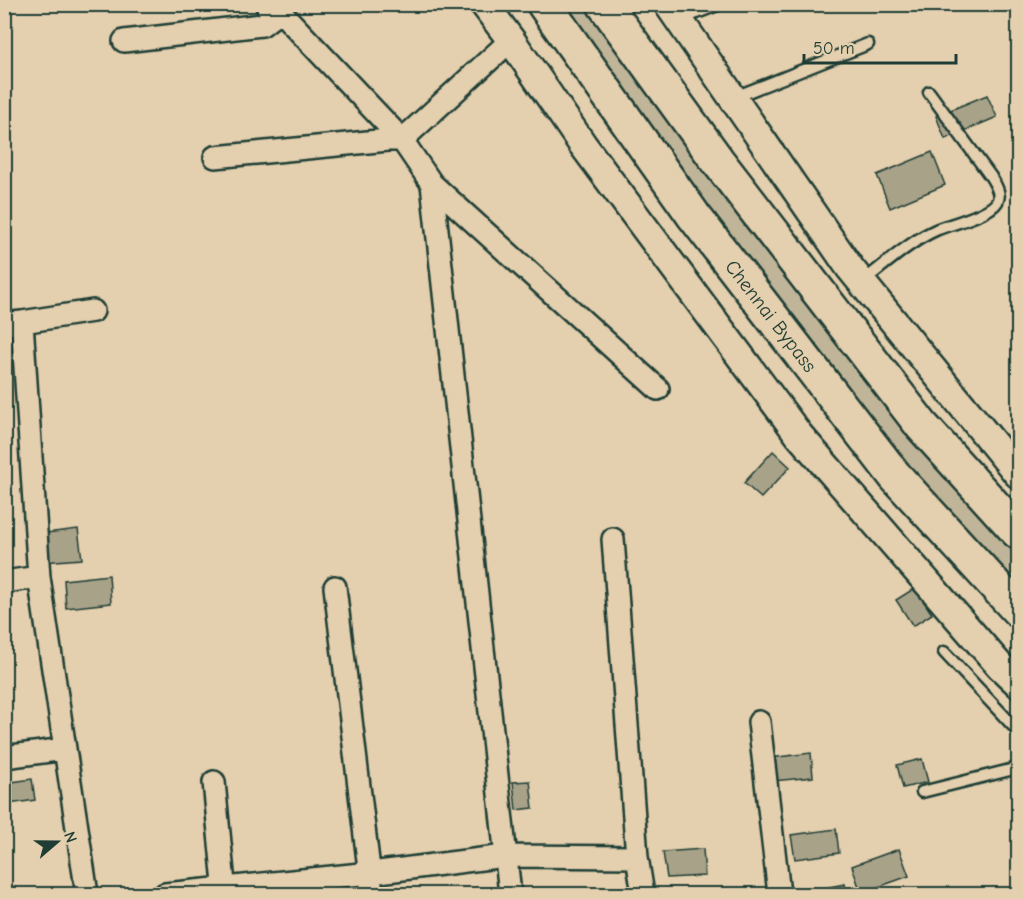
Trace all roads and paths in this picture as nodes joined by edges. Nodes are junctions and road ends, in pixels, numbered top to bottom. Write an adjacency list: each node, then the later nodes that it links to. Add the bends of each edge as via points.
1 (484, 4): 7 (street)
2 (544, 4): 25 (highway, Chennai Bypass, via 694,216 888,467)
3 (604, 4): 20 (highway, via 717,160 922,426)
4 (720, 4): 6 (lane)
5 (273, 8): 8 (street, via 271,18 262,25); 12 (street)
6 (673, 12): 11 (street)
7 (511, 40): 12 (street); 27 (street, via 590,154 799,435)
8 (124, 41)
9 (868, 44): 11 (lane)
10 (929, 92): 15 (lane, via 991,177 999,200 986,211 922,237)
11 (732, 98): 15 (street)
12 (402, 140): 13 (street); 14 (street)
13 (215, 157)
14 (432, 184): 18 (street); 35 (street)
15 (861, 283): 19 (street)
16 (93, 311): 17 (street)
17 (13, 323): 22 (street)
18 (658, 389)
19 (1018, 474)
20 (1018, 532)
21 (613, 539): 36 (street)
22 (39, 577): 23 (street); 30 (street)
23 (4, 582)
24 (336, 587): 37 (street)
25 (1018, 610)
26 (944, 652): 29 (lane)
27 (1018, 683)
28 (759, 722): 44 (street)
29 (1018, 730)
30 (65, 749): 31 (street); 39 (street)
31 (4, 757)
32 (1018, 768): 34 (lane)
33 (214, 782): 38 (street)
34 (922, 792)
35 (506, 856): 36 (street); 37 (street); 42 (street)
36 (637, 857): 43 (street)
37 (371, 873): 38 (street); 41 (street)
38 (224, 891): 40 (street)
39 (87, 894)
40 (165, 894)
41 (372, 894)
42 (510, 894)
43 (643, 894)
44 (779, 894)

